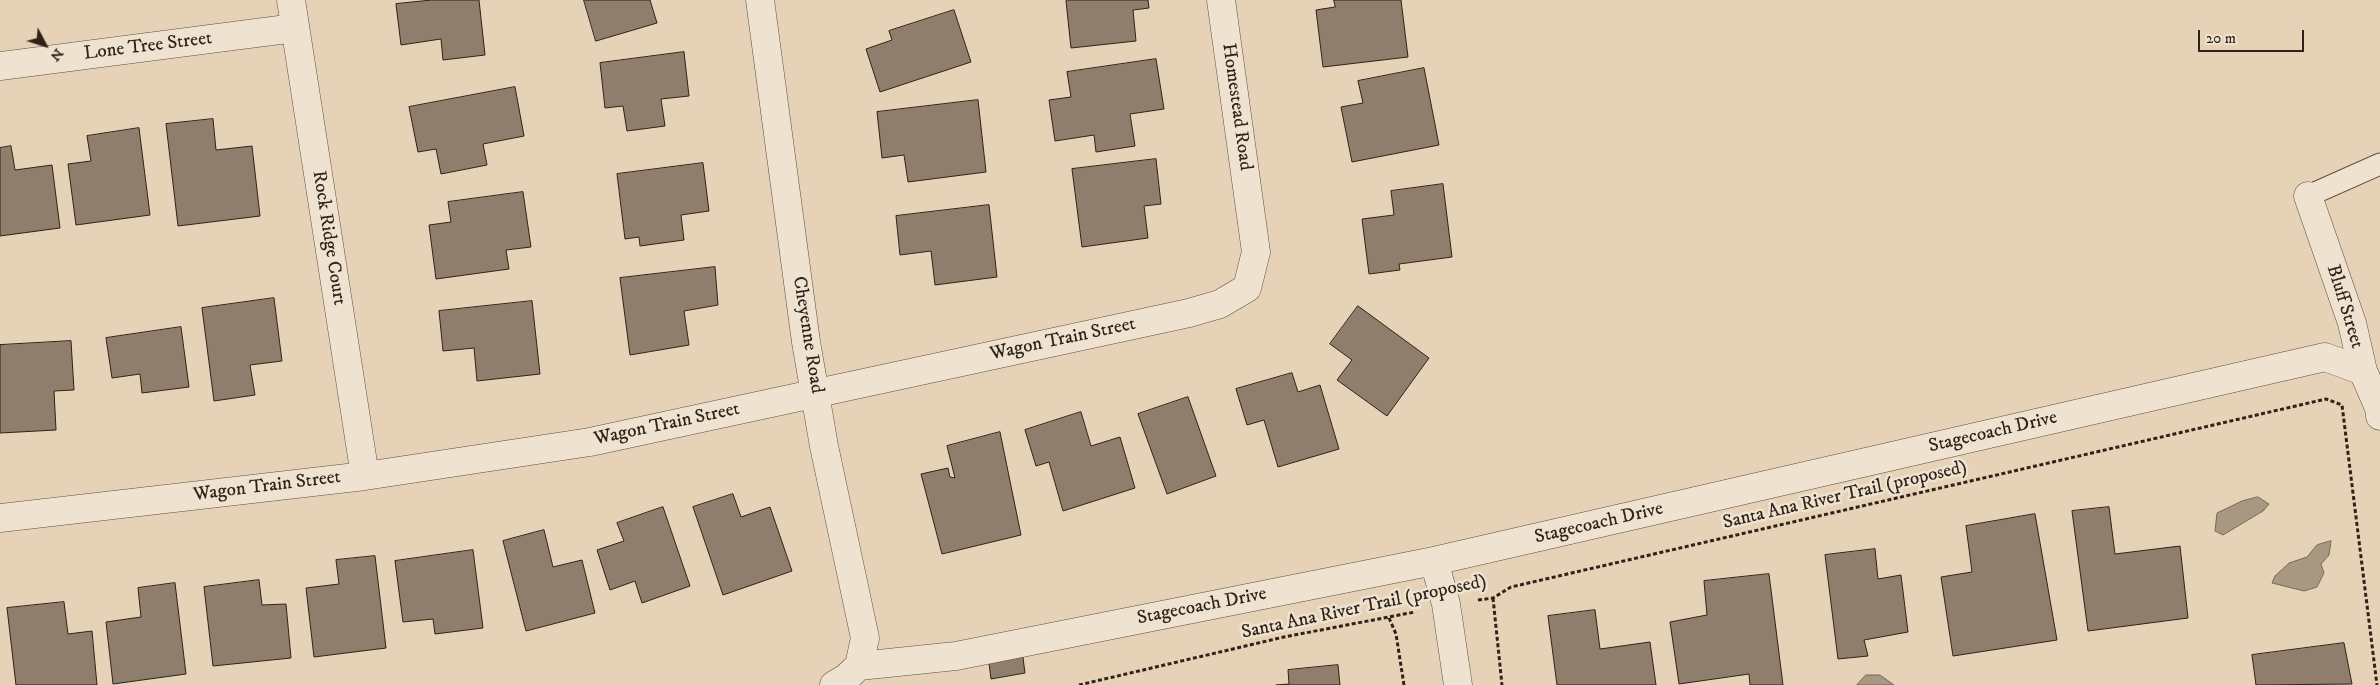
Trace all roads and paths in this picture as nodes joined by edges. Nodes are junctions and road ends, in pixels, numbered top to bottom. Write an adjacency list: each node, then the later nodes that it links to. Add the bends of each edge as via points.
1 (291, 0): 4 (street, Rock Ridge Court)
2 (760, 0): 10 (street, Cheyenne Road)
3 (1221, 0): 8 (street, Homestead Road)
4 (295, 28): 5 (street, Lone Tree Street); 12 (street, Rock Ridge Court)
5 (0, 66)
6 (2380, 164): 7 (lane)
7 (2308, 196): 9 (street, Bluff Street, via 2352,324)
8 (1251, 214): 10 (street, Wagon Train Street, via 1256,252 1247,288 1220,304)
9 (2363, 371): 11 (street, Bluff Street); 14 (street, Stagecoach Drive, via 2325,357)
10 (815, 392): 12 (street, Wagon Train Street, via 590,442); 18 (street, Cheyenne Road, via 865,638)
11 (2380, 416)
12 (365, 476): 13 (street, Wagon Train Street)
13 (0, 518)
14 (1434, 561): 16 (street); 18 (street, Stagecoach Drive, via 956,656)
15 (1493, 598): 16 (path, Santa Ana River Trail (proposed)); 23 (path); 24 (path, Santa Ana River Trail (proposed), via 1511,587 2326,399 2342,405)
16 (1446, 604): 17 (path, Santa Ana River Trail (proposed)); 22 (street)
17 (1389, 618): 20 (path, Santa Ana River Trail (proposed), via 1328,628); 21 (path, via 1396,634)
18 (859, 666): 19 (street)
19 (834, 685)
20 (1080, 685)
21 (1404, 685)
22 (1458, 685)
23 (1502, 685)
24 (2377, 685)

